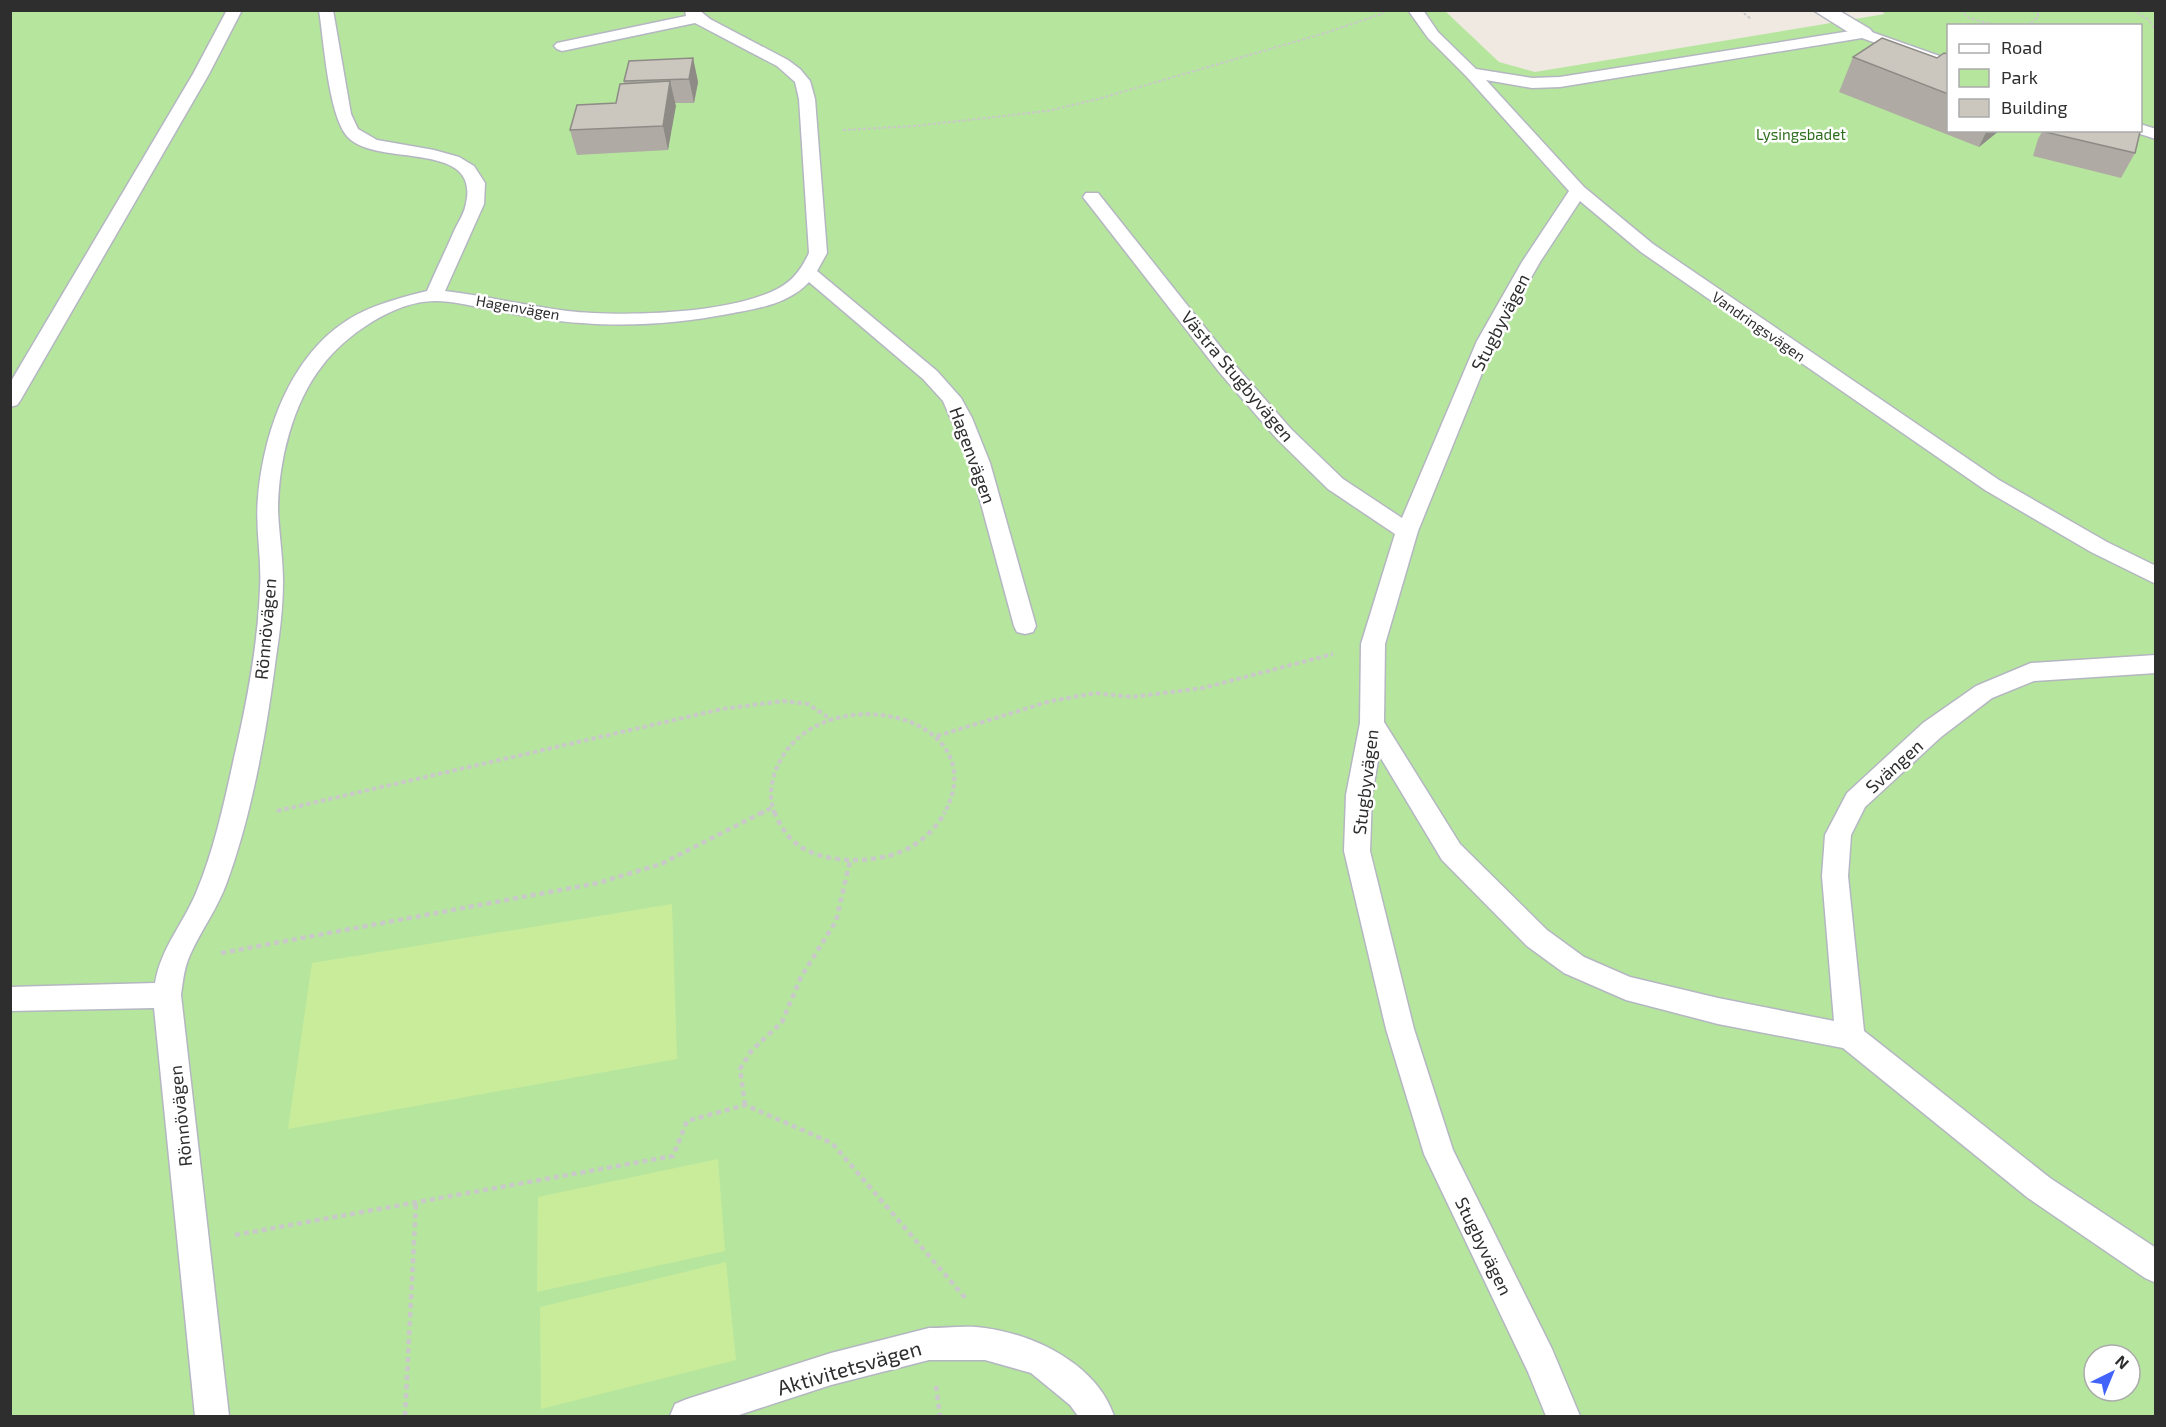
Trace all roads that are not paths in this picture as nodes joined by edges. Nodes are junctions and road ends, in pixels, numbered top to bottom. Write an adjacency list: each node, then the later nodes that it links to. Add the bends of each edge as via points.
1 (235, 10): 14 (lane)
2 (326, 10): 13 (lane, via 343,114 357,137 448,158 464,166 475,178 479,189 475,204)
3 (1415, 10): 9 (lane, Vandringsvägen, via 1433,35)
4 (1823, 10): 6 (street)
5 (695, 14): 7 (lane); 12 (lane, via 789,67 802,81 807,99 818,253)
6 (1863, 33): 8 (lane); 9 (lane, via 1560,82 1532,83)
7 (562, 46)
8 (1947, 64)
9 (1471, 73): 10 (lane, Vandringsvägen)
10 (1578, 191): 15 (lane, Stugbyvägen, via 1486,341); 16 (lane, Vandringsvägen, via 1647,248 1915,434 1992,485)
11 (1092, 197): 15 (lane, Västra Stugbyvägen, via 1243,387 1315,466)
12 (809, 273): 13 (lane, Hagenvägen, via 770,300 673,316 623,319 573,317); 17 (lane, Hagenvägen, via 930,375 951,398 980,464)
13 (434, 295): 20 (lane, Rönnövägen, via 391,305 341,332 318,354 296,391 275,448 268,499 271,596 259,697 232,821 207,899 173,962)
14 (10, 401)
15 (1407, 531): 19 (lane, Stugbyvägen, via 1373,644)
16 (2156, 576)
17 (1025, 626)
18 (2156, 664): 22 (lane, Svängen, via 2031,672 1984,693 1932,730 1856,800 1838,835 1835,876)
19 (1372, 723): 22 (lane, via 1451,852 1536,938 1574,965 1626,988 1728,1013); 27 (lane, Stugbyvägen, via 1359,795 1356,852 1401,1029 1440,1154)
20 (167, 995): 21 (lane); 24 (lane, Rönnövägen)
21 (10, 999)
22 (1850, 1036): 23 (lane, via 2039,1188)
23 (2156, 1267)
24 (212, 1416)
25 (687, 1416): 26 (lane, Aktivitetsvägen, via 831,1370 929,1344 985,1344 1040,1359 1082,1392)
26 (1096, 1416)
27 (1563, 1416)

